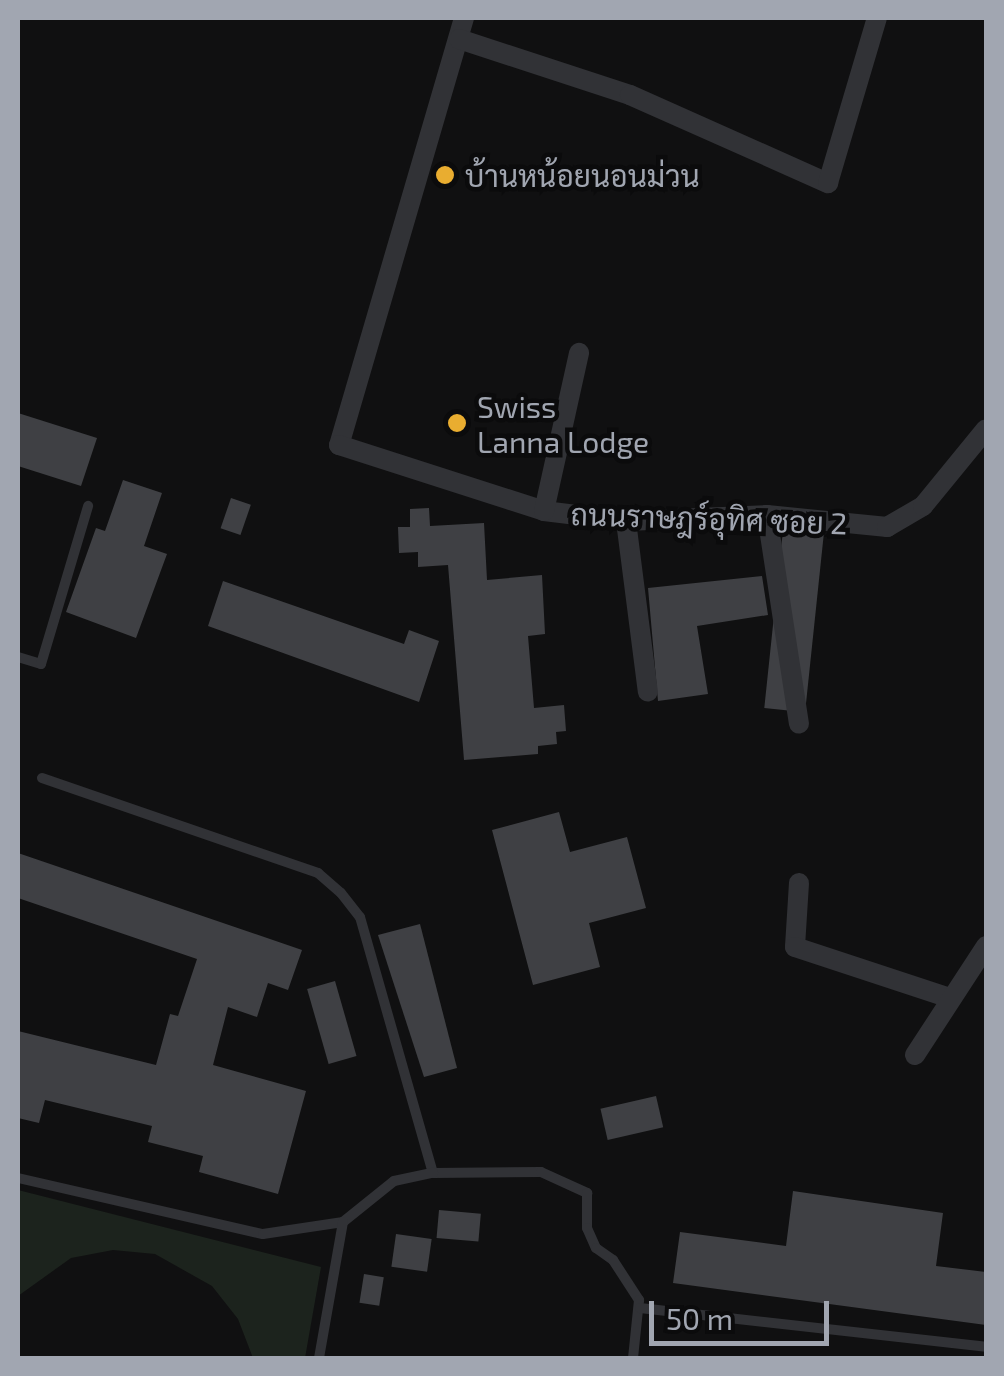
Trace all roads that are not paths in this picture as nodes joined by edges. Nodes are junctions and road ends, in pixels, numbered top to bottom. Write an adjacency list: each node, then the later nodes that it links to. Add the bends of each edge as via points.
1 (464, 18): 3 (street)
2 (877, 18): 3 (street, via 828,183 630,95)
3 (459, 39): 7 (street, ถนนราษฎร์อุทิศ ซอย 2, via 339,445)
4 (579, 353): 7 (street)
5 (986, 429): 8 (street, ถนนราษฎร์อุทิศ ซอย 2, via 924,506 887,527)
6 (88, 506): 10 (lane, via 41,664)
7 (544, 511): 9 (street, ถนนราษฎร์อุทิศ ซอย 2)
8 (767, 514): 9 (street, ถนนราษฎร์อุทิศ ซอย 2); 12 (street)
9 (626, 521): 11 (street)
10 (18, 657)
11 (648, 692)
12 (799, 724)
13 (42, 778): 18 (lane, via 318,873 342,893 360,918)
14 (799, 883): 16 (street, via 794,947)
15 (986, 946): 16 (street)
16 (950, 998): 17 (street)
17 (915, 1055)
18 (433, 1173): 20 (lane, via 394,1181); 21 (lane, via 541,1172 572,1181 586,1193 586,1228 596,1248 629,1280)
19 (18, 1178): 20 (lane, via 262,1234)
20 (344, 1222): 23 (lane)
21 (640, 1308): 22 (lane); 24 (lane)
22 (986, 1347)
23 (319, 1358)
24 (633, 1358)

